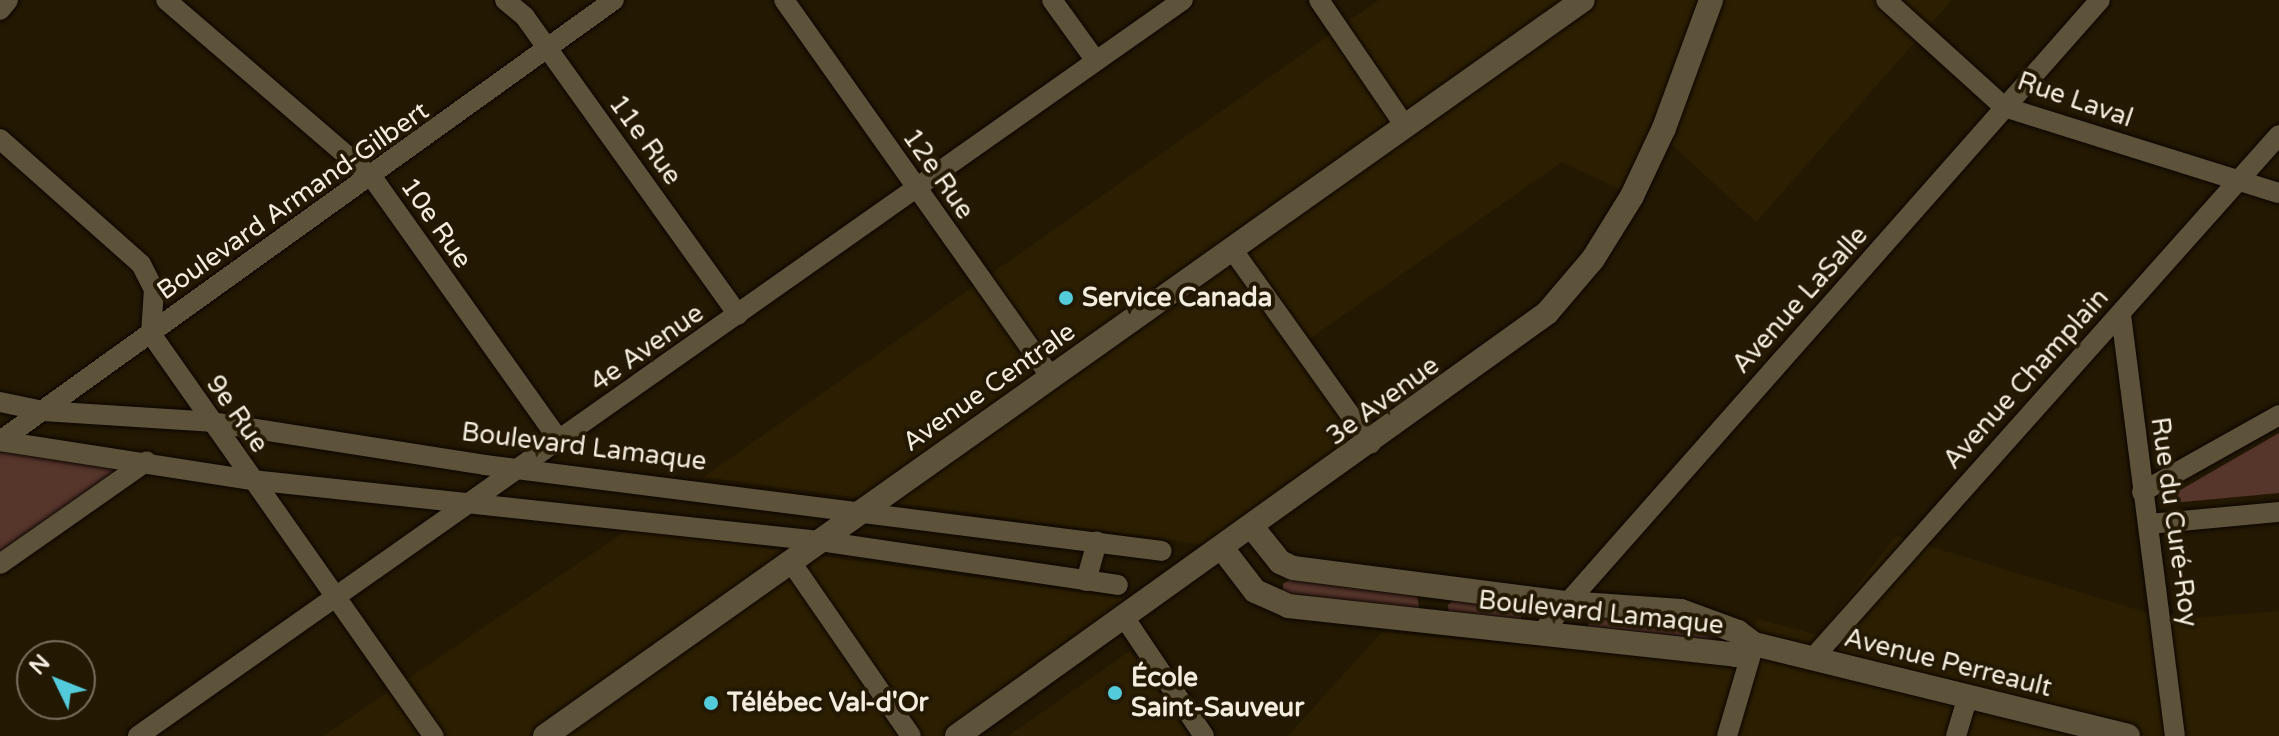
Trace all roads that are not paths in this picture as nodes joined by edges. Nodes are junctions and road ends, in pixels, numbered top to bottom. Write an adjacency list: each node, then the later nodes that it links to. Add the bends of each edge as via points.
1 (8, 0): 13 (street)
2 (166, 0): 20 (street, 10e Rue)
3 (505, 0): 14 (street, 11e Rue, via 525,17)
4 (614, 0): 14 (street, Boulevard Armand-Gilbert)
5 (784, 0): 22 (street, 12e Rue)
6 (1052, 0): 15 (street)
7 (1183, 0): 15 (street, 4e Avenue)
8 (1319, 0): 17 (street)
9 (1583, 0): 17 (street, Avenue Centrale)
10 (1711, 0): 35 (street, 3e Avenue, via 1664,128 1593,259 1520,337)
11 (1886, 0): 16 (street, Rue Laval)
12 (2100, 0): 16 (street, Avenue LaSalle)
13 (0, 10)
14 (544, 48): 20 (street, Boulevard Armand-Gilbert); 25 (street, 11e Rue)
15 (1096, 61): 22 (street, 4e Avenue)
16 (2004, 107): 21 (street, Rue Laval); 54 (street, Avenue LaSalle)
17 (1405, 126): 24 (street, Avenue Centrale)
18 (2279, 135): 21 (street, Avenue Champlain)
19 (0, 139): 27 (street, via 141,264 154,289)
20 (372, 177): 27 (street, Boulevard Armand-Gilbert); 34 (street, 10e Rue)
21 (2239, 180): 23 (street, Rue Laval); 26 (street, Avenue Champlain)
22 (917, 188): 25 (street, 4e Avenue); 28 (street, 12e Rue)
23 (2279, 193)
24 (1232, 249): 28 (street, Avenue Centrale); 35 (street)
25 (738, 315): 34 (street, 4e Avenue)
26 (2121, 315): 39 (street, Rue du Curé-Roy); 58 (street, Avenue Champlain)
27 (151, 334): 30 (street, Boulevard Armand-Gilbert); 32 (street, 9e Rue)
28 (1051, 377): 41 (street, Avenue Centrale)
29 (0, 402): 30 (street, Boulevard Lamaque)
30 (43, 411): 32 (street, Boulevard Lamaque); 33 (street, Boulevard Armand-Gilbert)
31 (2279, 415): 39 (street)
32 (211, 422): 37 (street, Boulevard Lamaque); 38 (street, 9e Rue)
33 (0, 441): 36 (street)
34 (560, 442): 37 (street, 4e Avenue)
35 (1371, 444): 44 (street, 3e Avenue)
36 (147, 461): 38 (street); 50 (street)
37 (524, 468): 40 (street, 4e Avenue); 41 (street, Boulevard Lamaque)
38 (252, 480): 40 (street); 53 (street, 9e Rue)
39 (2142, 492): 43 (street, Rue du Curé-Roy)
40 (476, 502): 45 (street); 53 (street, 4e Avenue)
41 (864, 509): 45 (street, Avenue Centrale); 46 (street, Boulevard Lamaque)
42 (2279, 512): 43 (street)
43 (2149, 524): 69 (street, Rue du Curé-Roy)
44 (1252, 527): 47 (street, 3e Avenue); 54 (street, Boulevard Lamaque, via 1280,562 1293,568)
45 (820, 541): 49 (street, Avenue Centrale); 51 (street)
46 (1097, 542): 48 (street, Boulevard Lamaque); 51 (street)
47 (1222, 548): 55 (street, 3e Avenue); 56 (street, Boulevard Lamaque, via 1255,591 1288,606)
48 (1162, 551)
49 (791, 562): 62 (street, Avenue Centrale); 63 (street)
50 (0, 564)
51 (1086, 581): 52 (street)
52 (1118, 585)
53 (337, 598): 60 (street, 4e Avenue); 61 (street, 9e Rue)
54 (1567, 603): 56 (street, Avenue LaSalle); 57 (street, Boulevard Lamaque, via 1681,611 1738,632)
55 (1124, 617): 64 (street, 3e Avenue); 65 (street)
56 (1539, 635): 57 (street, Boulevard Lamaque, via 1736,655)
57 (1754, 644): 58 (street, Avenue Perreault); 66 (street)
58 (1813, 658): 59 (street, Avenue Perreault)
59 (1968, 696): 67 (street); 68 (street, Avenue Perreault)
60 (138, 736)
61 (434, 736)
62 (545, 736)
63 (911, 736)
64 (957, 736)
65 (1204, 736)
66 (1727, 736)
67 (1956, 736)
68 (2128, 736)
69 (2175, 736)

